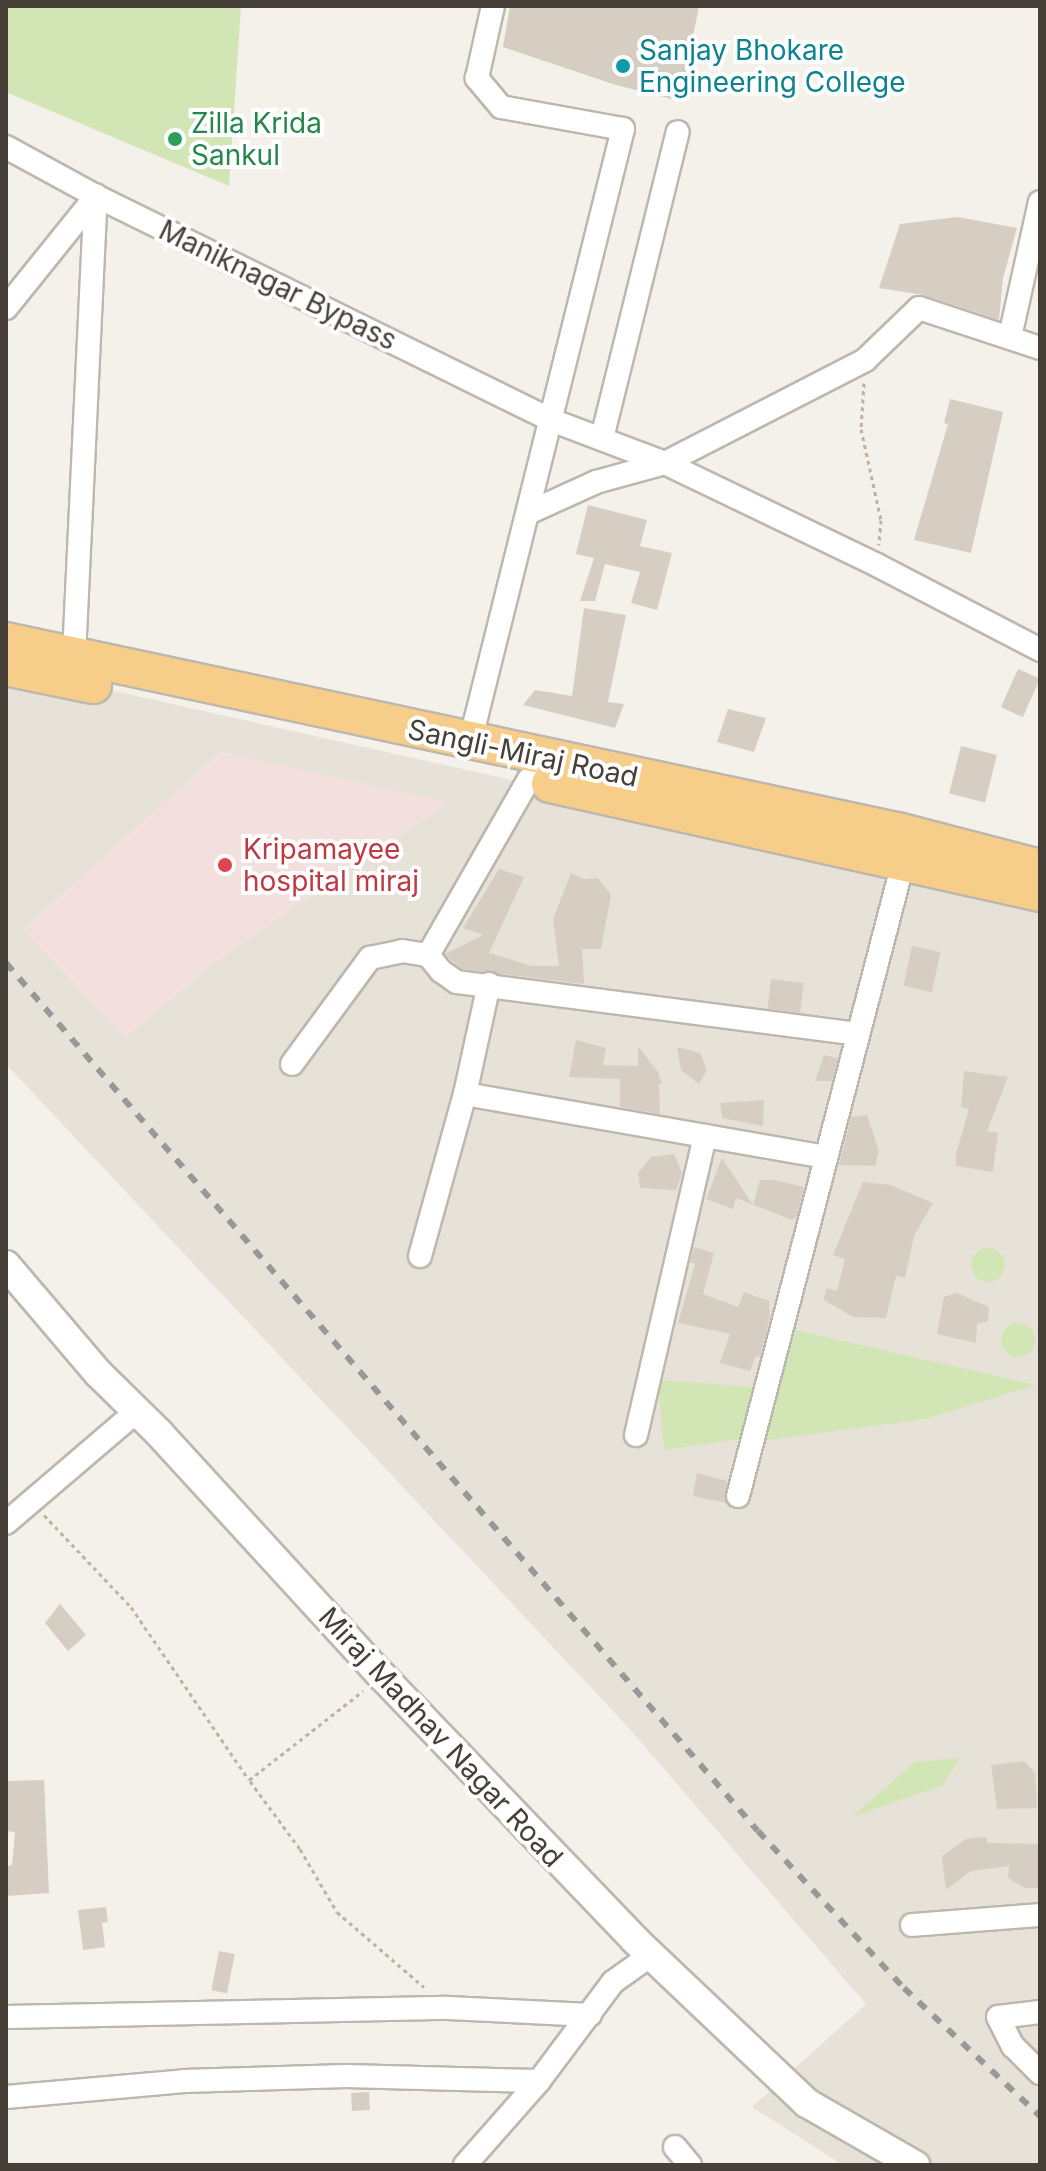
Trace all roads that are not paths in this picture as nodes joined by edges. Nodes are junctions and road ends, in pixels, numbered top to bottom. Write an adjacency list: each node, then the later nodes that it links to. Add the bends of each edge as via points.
1 (493, 6): 9 (street, via 477,78 501,107 623,129)
2 (678, 132): 10 (street)
3 (6, 147): 4 (street, Maniknagar Bypass)
4 (96, 196): 6 (street); 9 (street, Maniknagar Bypass); 15 (street)
5 (1040, 202): 7 (street)
6 (6, 308)
7 (1010, 337): 8 (street); 11 (street, via 919,308 865,360)
8 (1040, 348)
9 (551, 420): 10 (street, Maniknagar Bypass); 12 (street)
10 (602, 438): 11 (street)
11 (665, 463): 12 (street, via 596,482); 14 (street)
12 (528, 513): 17 (street)
13 (6, 641): 15 (highway, Sangli-Miraj Road)
14 (1040, 650)
15 (74, 656): 17 (highway, Sangli-Miraj Road)
16 (6, 667): 18 (highway, Sangli-Miraj Road)
17 (470, 742): 20 (highway, Sangli-Miraj Road, via 897,831)
18 (529, 779): 19 (highway, Sangli-Miraj Road); 22 (street)
19 (903, 863): 21 (highway, Sangli-Miraj Road); 24 (street)
20 (1040, 868)
21 (1040, 893)
22 (428, 955): 23 (street, via 457,982); 25 (street, via 402,951 370,958)
23 (489, 984): 24 (street); 26 (street)
24 (858, 1034): 28 (street)
25 (292, 1064)
26 (465, 1094): 27 (street); 29 (street)
27 (705, 1136): 28 (street); 32 (street)
28 (826, 1157): 33 (street)
29 (420, 1256)
30 (6, 1265): 31 (street, Miraj Madhav Nagar Road)
31 (136, 1412): 34 (street); 37 (street, Miraj Madhav Nagar Road)
32 (636, 1435)
33 (738, 1496)
34 (6, 1523)
35 (1040, 1915): 36 (street)
36 (912, 1925)
37 (651, 1955): 39 (street, via 613,1982); 47 (street, Miraj Madhav Nagar Road, via 807,2103)
38 (1040, 2012): 41 (street, via 998,2017 1013,2046)
39 (590, 2015): 40 (street, via 448,2008); 42 (street)
40 (6, 2017)
41 (1040, 2073)
42 (539, 2081): 43 (street, via 332,2076 184,2081); 45 (street)
43 (6, 2097)
44 (675, 2147): 46 (street)
45 (465, 2165)
46 (690, 2165)
47 (915, 2165)

